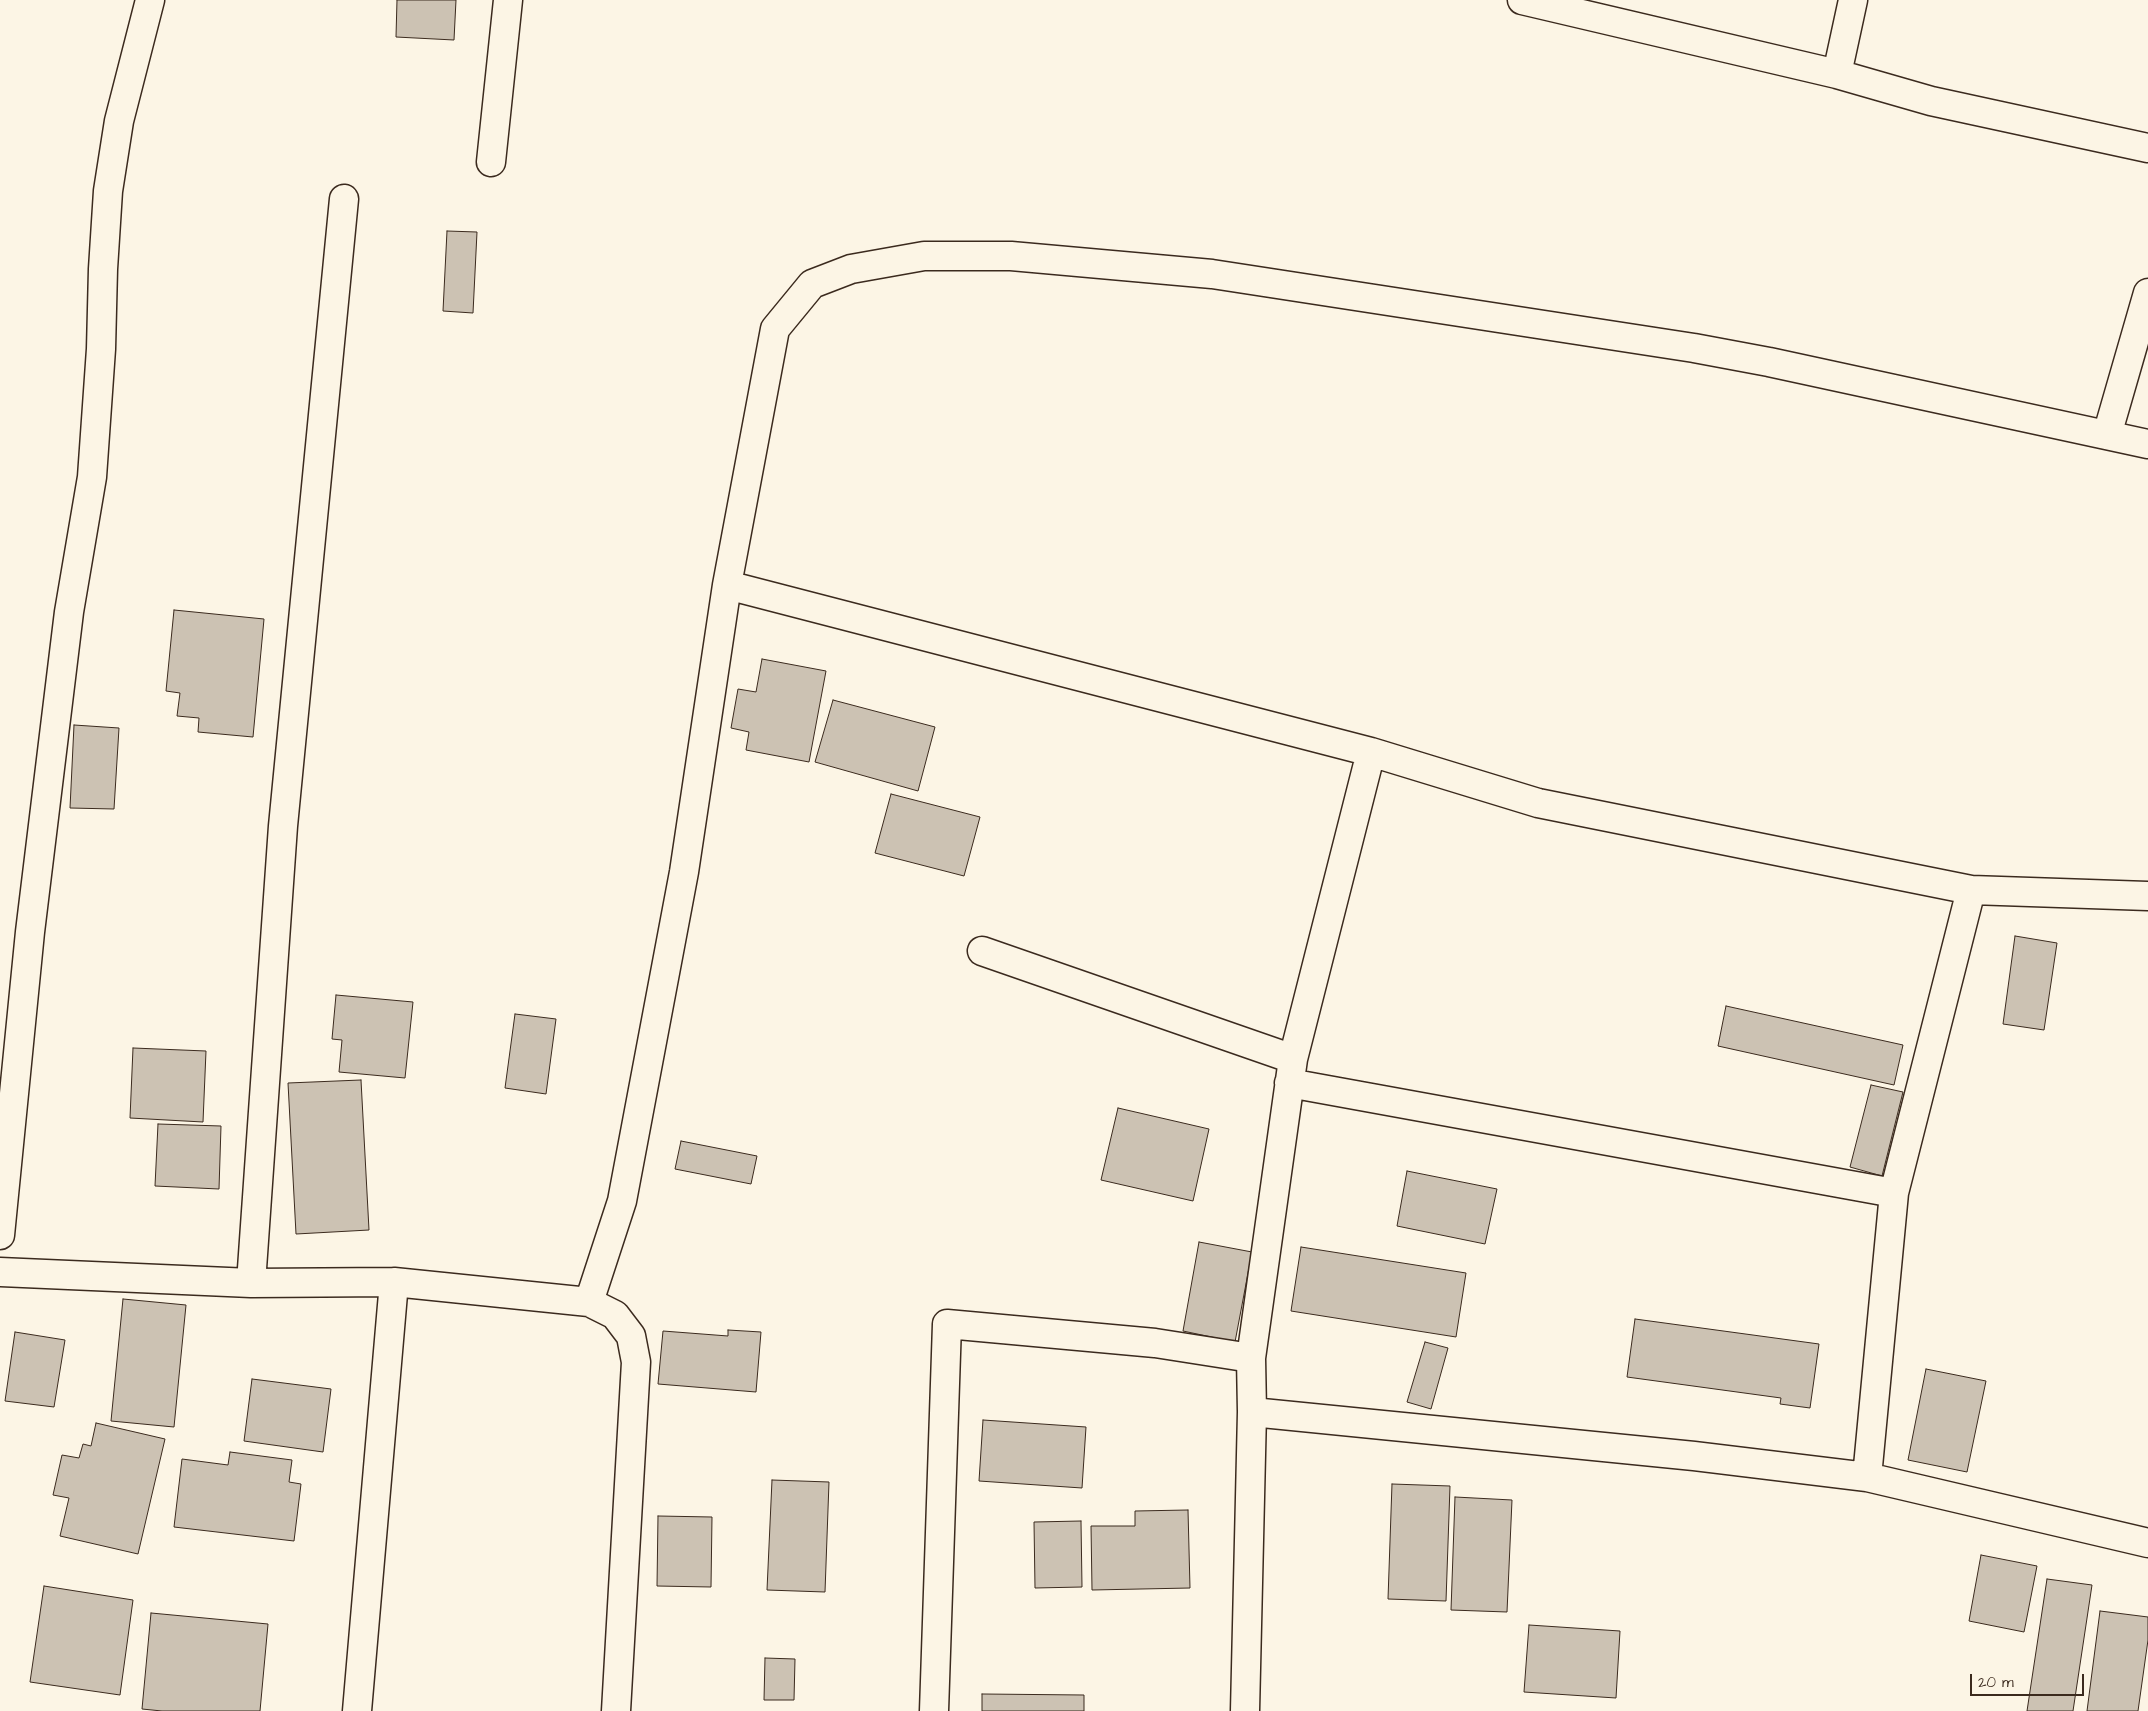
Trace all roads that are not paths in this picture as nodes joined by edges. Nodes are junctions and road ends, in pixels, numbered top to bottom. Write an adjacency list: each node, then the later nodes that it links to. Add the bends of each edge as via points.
1 (150, 0): 19 (street, via 119,121 108,191 92,476 69,612 34,903)
2 (508, 0): 7 (street)
3 (1522, 0): 5 (street)
4 (1853, 0): 5 (street)
5 (1837, 74): 6 (street, via 1931,101)
6 (2148, 148)
7 (492, 162)
8 (344, 199): 22 (street, via 283,826)
9 (2148, 293): 10 (street)
10 (2107, 435): 11 (street); 12 (street, via 1760,360 1372,298 1212,274 1011,256 924,256 851,269 812,284 775,329)
11 (2148, 444)
12 (727, 585): 13 (street); 23 (street, via 684,872 624,1191)
13 (1371, 752): 14 (street, via 1538,803); 17 (street)
14 (1971, 890): 15 (street); 18 (street)
15 (2148, 896)
16 (982, 951): 17 (street)
17 (1291, 1071): 18 (street); 24 (street)
18 (1894, 1193): 26 (street)
19 (0, 1235)
20 (0, 1272): 22 (street)
21 (394, 1282): 22 (street); 23 (street); 28 (street)
22 (251, 1283)
23 (589, 1302): 29 (street, via 616,1314 631,1336 636,1362)
24 (1251, 1358): 25 (street); 30 (street, via 1155,1343 947,1324)
25 (1252, 1412): 26 (street, via 1694,1456); 31 (street)
26 (1867, 1477): 27 (street)
27 (2148, 1543)
28 (357, 1711)
29 (616, 1711)
30 (934, 1711)
31 (1245, 1711)

